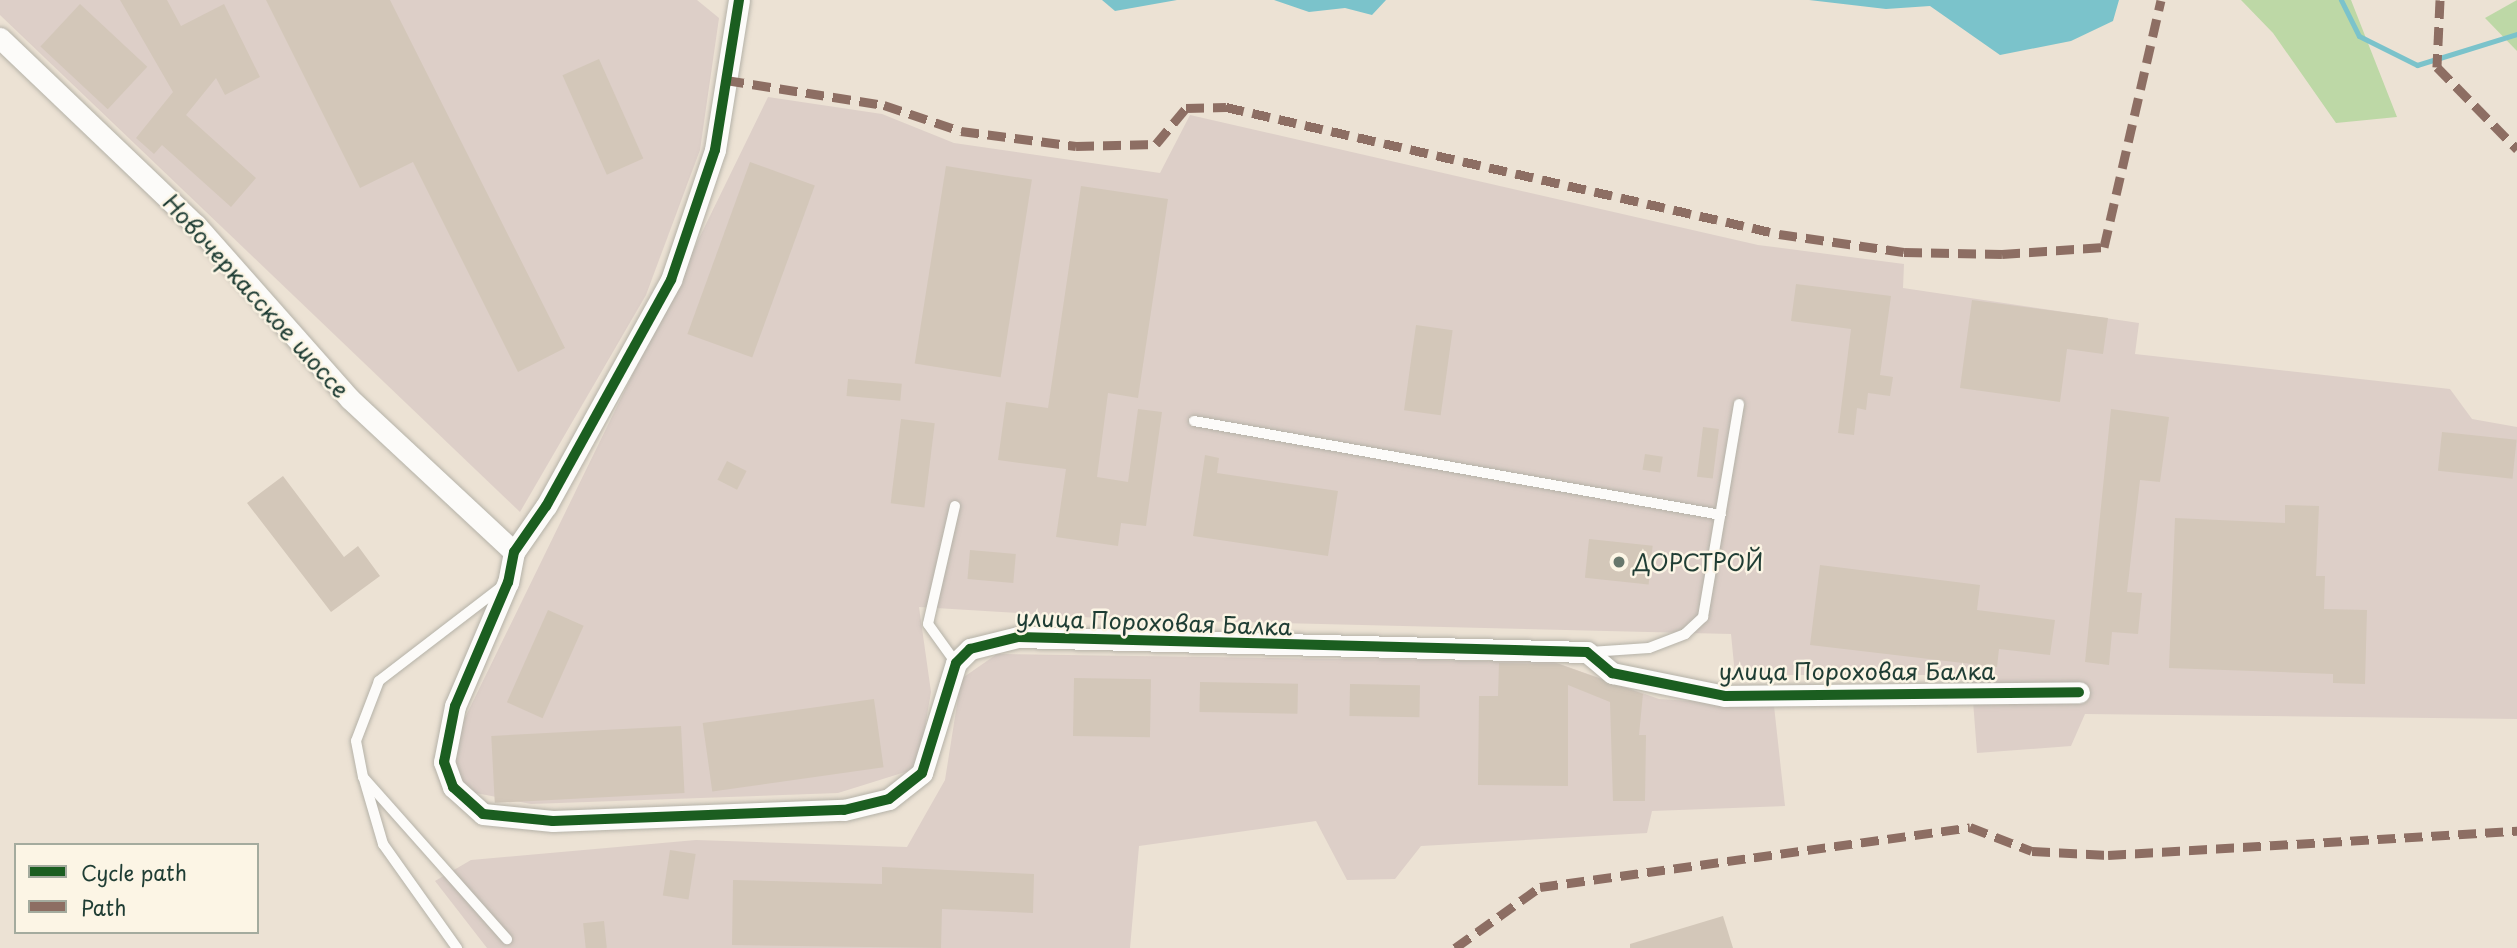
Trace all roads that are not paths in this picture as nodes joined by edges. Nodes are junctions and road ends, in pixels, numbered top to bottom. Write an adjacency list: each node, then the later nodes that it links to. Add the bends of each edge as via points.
1 (739, 0): 7 (street, via 715,150 671,280 546,506)
2 (0, 38): 7 (street, Новочеркасское шоссе, via 196,225 359,408)
3 (1740, 404): 6 (lane)
4 (1194, 421): 6 (lane)
5 (955, 506): 10 (lane, via 929,624)
6 (1721, 515): 9 (lane, via 1703,617 1685,634 1649,648)
7 (514, 552): 8 (street)
8 (508, 582): 10 (street, via 455,706 444,762 468,804 513,821 844,810 889,799 922,773); 12 (lane, via 379,681 356,741)
9 (1587, 652): 10 (street, улица Пороховая Балка, via 1018,637 970,649); 11 (street, улица Пороховая Балка, via 1612,673 1726,696)
10 (956, 663)
11 (2079, 692)
12 (363, 777): 13 (lane); 14 (lane, via 383,844)
13 (507, 939)
14 (457, 948)

